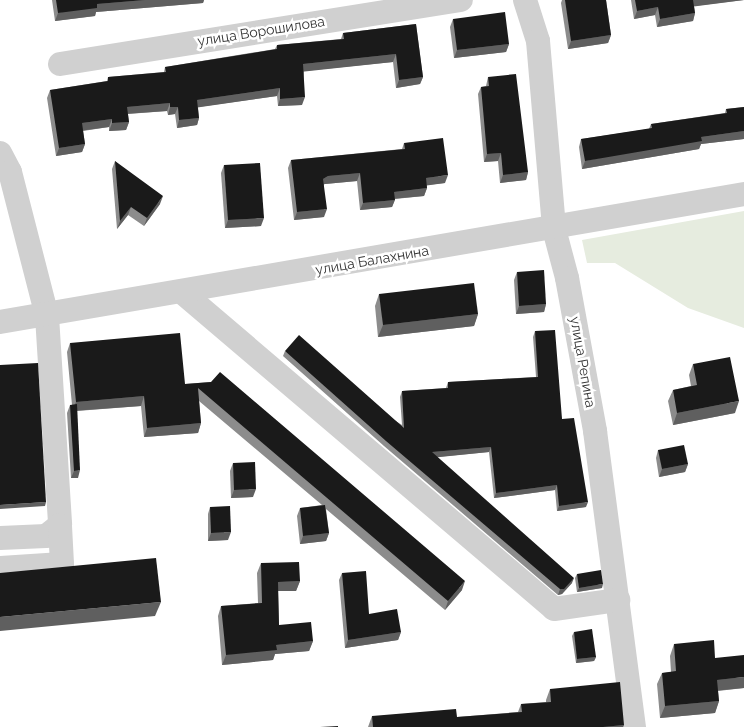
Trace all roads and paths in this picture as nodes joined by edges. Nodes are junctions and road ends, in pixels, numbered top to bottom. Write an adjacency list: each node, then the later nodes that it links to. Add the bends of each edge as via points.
1 (461, 0): 3 (street, улица Ворошилова)
2 (526, 0): 6 (street, улица Репина, via 538,41)
3 (60, 64)
4 (0, 152): 8 (street, via 10,172)
5 (744, 194): 6 (street, улица Балахнина)
6 (554, 229): 7 (street, улица Балахнина); 13 (street, улица Репина, via 568,278 595,431)
7 (183, 293): 8 (street, улица Балахнина); 13 (street, via 554,609)
8 (47, 316): 9 (street, улица Балахнина); 10 (street)
9 (0, 322)
10 (60, 525): 11 (street, via 46,536); 12 (street, via 62,564)
11 (0, 538)
12 (0, 568)
13 (618, 600): 14 (street, улица Репина)
14 (634, 727)

